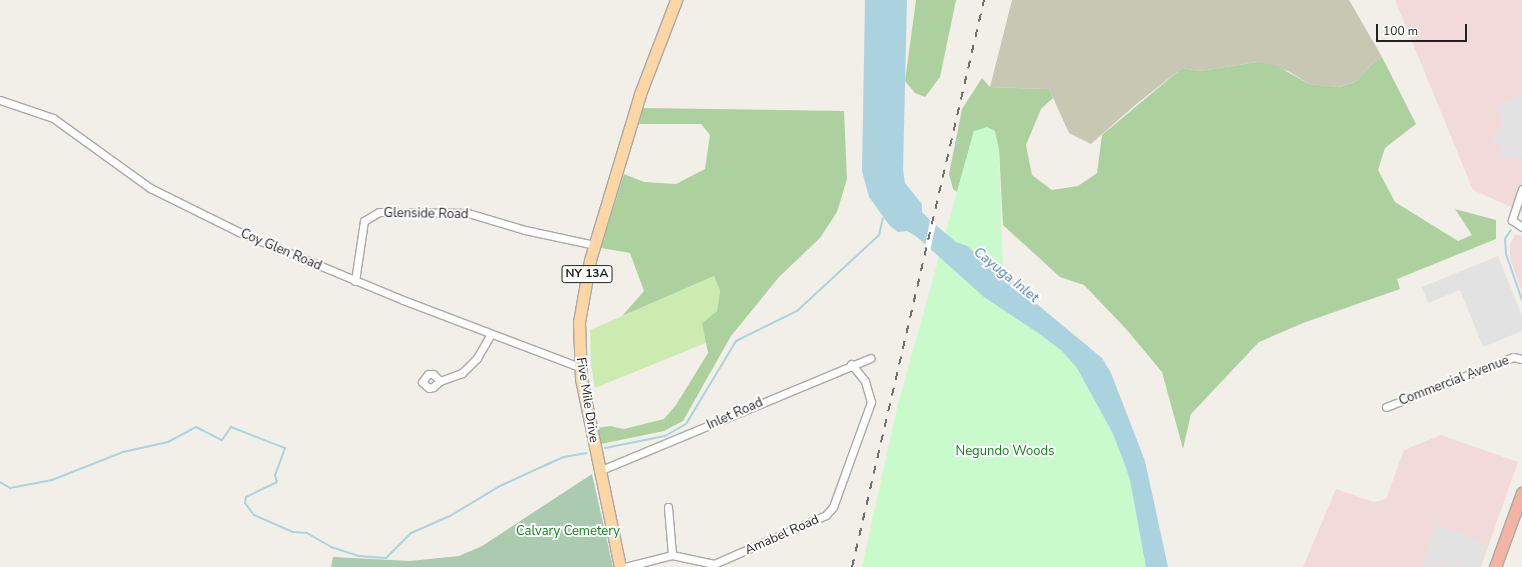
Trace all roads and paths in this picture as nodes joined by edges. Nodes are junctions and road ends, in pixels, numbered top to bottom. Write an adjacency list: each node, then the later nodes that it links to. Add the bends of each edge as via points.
1 (676, 0): 5 (main road, Five Mile Drive / NY 13A, via 640,94)
2 (0, 100): 6 (street, Coy Glen Road, via 53,118 138,180 187,207 296,258)
3 (1522, 189): 4 (street, via 1512,220)
4 (1522, 227)
5 (595, 245): 6 (street, Glenside Road, via 525,230 468,213 379,212 364,221); 11 (main road, Five Mile Drive / NY 13A, via 582,295 579,322)
6 (355, 281): 7 (street, Coy Glen Road)
7 (491, 334): 11 (street, Coy Glen Road); 12 (street, via 469,367)
8 (870, 358): 10 (street, Inlet Road)
9 (1522, 359): 13 (street, Commercial Avenue, via 1513,357)
10 (851, 364): 14 (street, Inlet Road); 17 (street, Amabel Road, via 865,381 871,402 832,507 826,515 714,564)
11 (580, 367): 14 (main road, Five Mile Drive / NY 13A)
12 (440, 381)
13 (1386, 407)
14 (599, 471): 18 (main road, Five Mile Drive / NY 13A)
15 (1522, 493): 20 (highway)
16 (668, 507): 17 (street)
17 (672, 555): 19 (street, Amabel Road)
18 (620, 567)
19 (624, 567)
20 (1495, 567)

